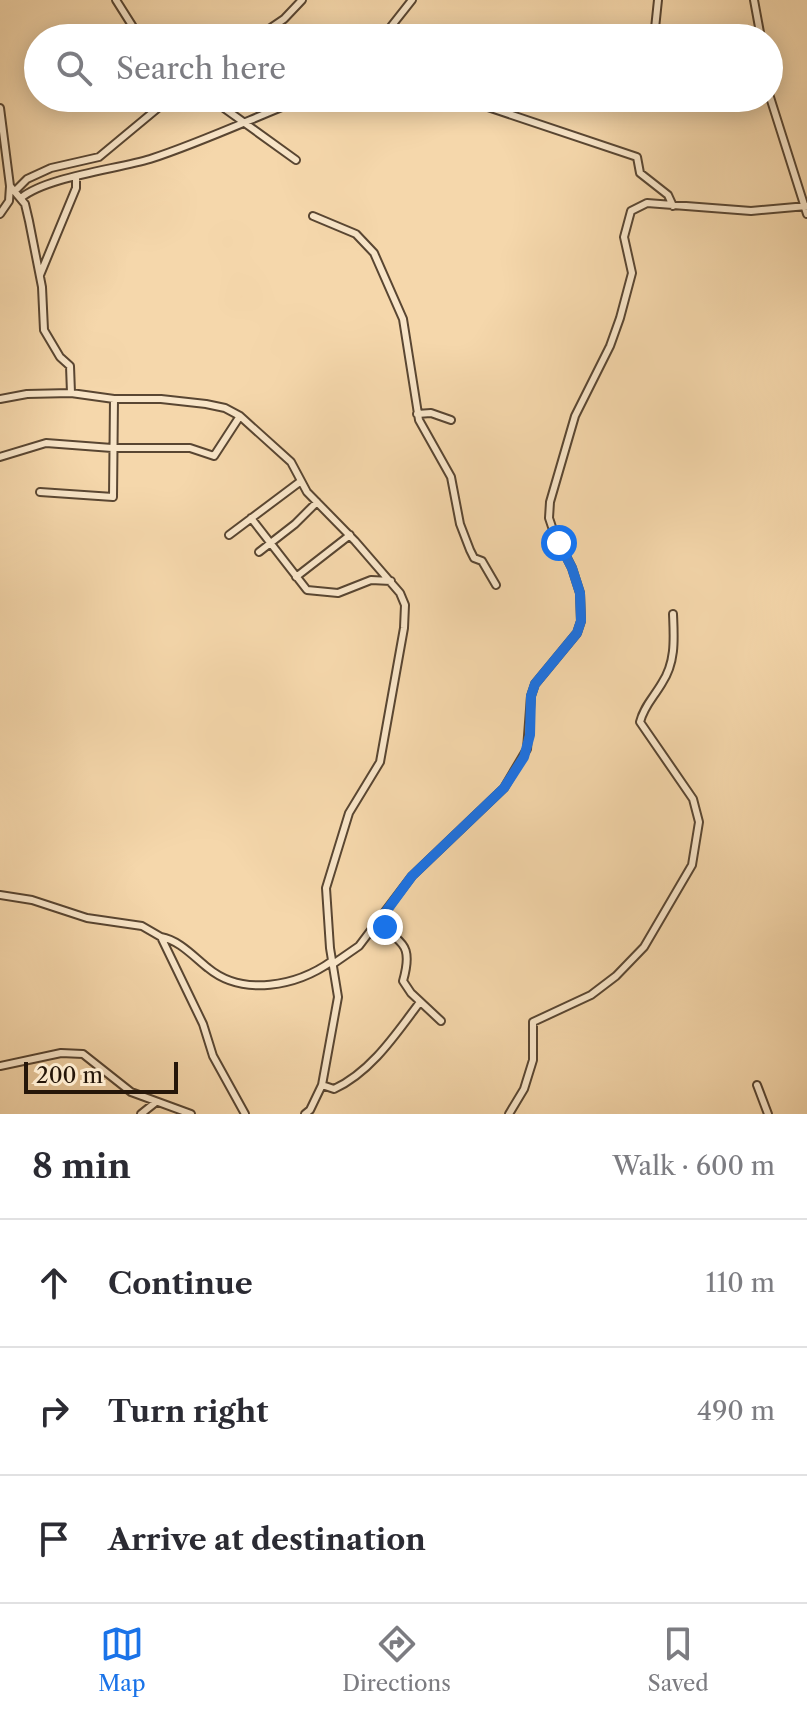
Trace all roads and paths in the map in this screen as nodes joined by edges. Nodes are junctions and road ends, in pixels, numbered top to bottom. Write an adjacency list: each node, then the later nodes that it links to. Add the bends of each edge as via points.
1 (116, 0): 6 (street)
2 (302, 0): 7 (street)
3 (412, 0): 8 (street)
4 (658, 0): 9 (street)
5 (754, 0): 10 (street)
6 (131, 24)
7 (277, 24)
8 (393, 24)
9 (655, 24)
10 (758, 24)
11 (0, 108): 20 (street)
12 (153, 112): 20 (street, via 99,157 40,172)
13 (229, 112): 17 (street)
14 (268, 112): 17 (street)
15 (503, 112): 22 (street, via 637,157 640,173 668,195)
16 (775, 112): 23 (street)
17 (242, 122): 18 (street); 19 (street, via 164,154)
18 (296, 160)
19 (76, 178): 21 (street); 26 (street)
20 (12, 189): 21 (street); 24 (street)
21 (21, 198): 26 (street)
22 (673, 206): 23 (street); 48 (street, via 647,203 627,219 630,282 610,346 575,416 550,502 549,518 580,593 577,633 535,684 527,749 504,788 412,876)
23 (806, 209)
24 (0, 214)
25 (313, 216): 30 (street, via 356,234 374,253 403,319)
26 (40, 275): 27 (street, via 44,330 70,366)
27 (71, 393): 28 (street); 29 (street)
28 (0, 399)
29 (114, 399): 31 (street, via 206,404); 33 (street)
30 (417, 414): 32 (street); 45 (street, via 451,477 465,540)
31 (240, 416): 33 (street, via 214,456 190,448); 35 (street, via 291,462)
32 (451, 420)
33 (112, 448): 34 (street, via 46,443); 36 (street, via 113,497)
34 (0, 457)
35 (301, 481): 37 (street); 38 (street)
36 (40, 492)
37 (317, 502): 40 (street); 41 (street)
38 (251, 518): 39 (street); 41 (street)
39 (229, 535)
40 (350, 535): 43 (street); 44 (street)
41 (270, 544): 42 (street); 43 (street)
42 (259, 552)
43 (296, 577): 44 (street, via 307,590 338,593 371,580)
44 (391, 581): 50 (street, via 405,605 404,628 380,762 349,813 326,888)
45 (496, 585)
46 (673, 614): 61 (street, via 675,649 665,680 640,722 693,799 699,822 692,865 644,947 616,976 591,995 533,1022 533,1060)
47 (0, 895): 49 (street, via 142,926)
48 (382, 917): 50 (street, via 359,946); 51 (street, via 404,947 408,963 403,981)
49 (161, 937): 50 (street, via 238,985 290,981); 59 (street, via 213,1056)
50 (332, 962): 54 (street, via 338,997)
51 (420, 1002): 52 (street); 54 (street, via 388,1045 346,1083 334,1089)
52 (441, 1021)
53 (0, 1066): 56 (street, via 61,1053 83,1054 123,1086)
54 (322, 1085): 60 (street)
55 (757, 1085): 62 (street)
56 (156, 1102): 57 (street); 58 (street)
57 (141, 1114)
58 (191, 1114)
59 (245, 1114)
60 (305, 1114)
61 (509, 1114)
62 (768, 1114)

